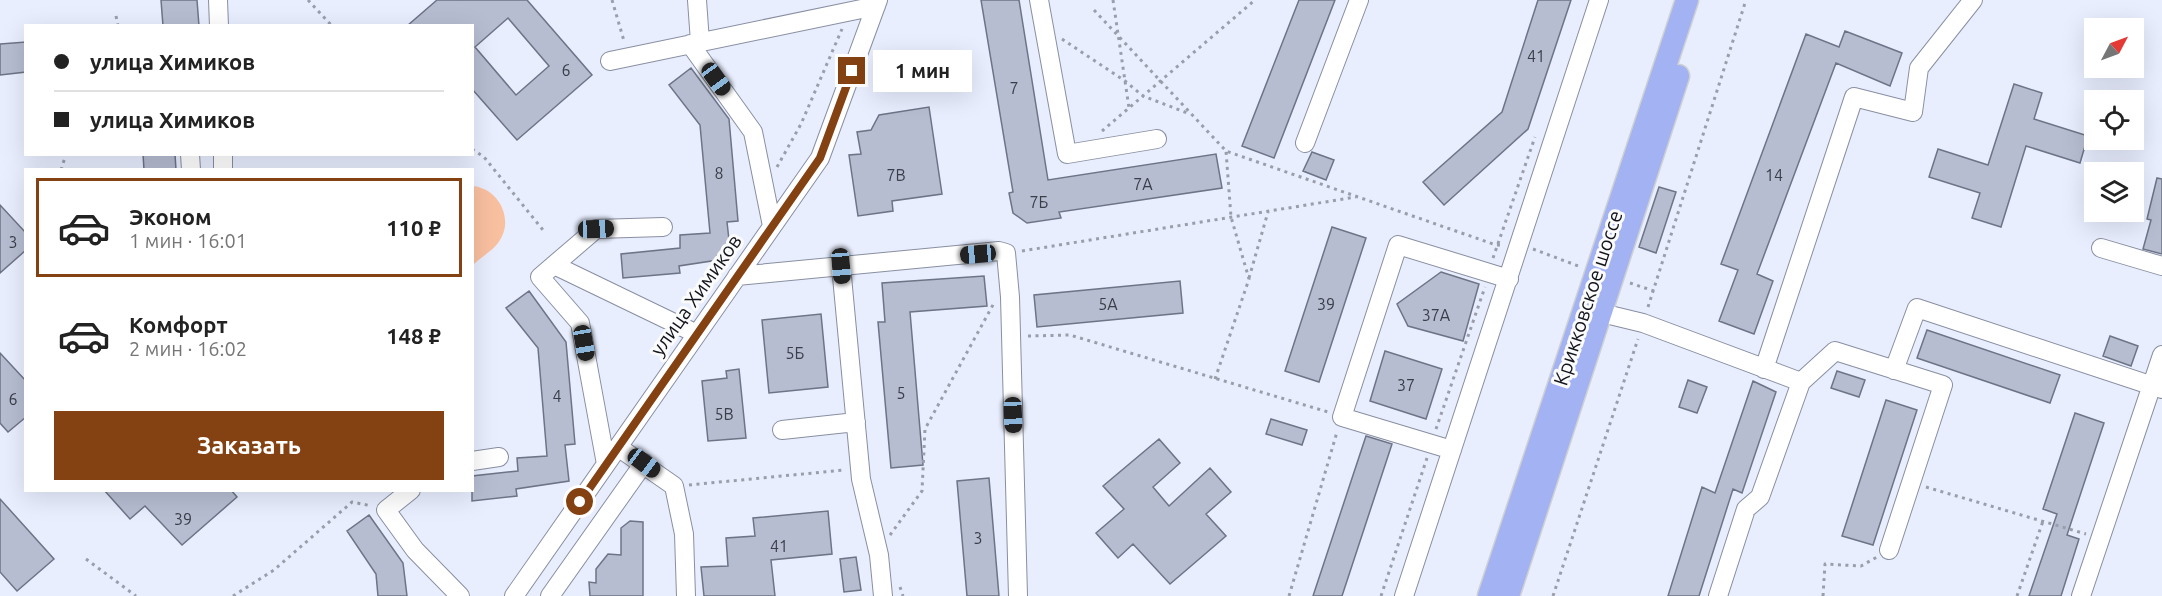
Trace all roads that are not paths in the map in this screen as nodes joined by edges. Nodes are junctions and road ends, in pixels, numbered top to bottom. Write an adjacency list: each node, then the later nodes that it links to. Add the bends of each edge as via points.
1 (218, 0): 10 (street)
2 (697, 0): 11 (street)
3 (1040, 0): 13 (street, via 1067,154)
4 (1359, 0): 14 (street)
5 (1599, 0): 23 (street)
6 (1687, 0): 21 (main road, Крикковское шоссе)
7 (1703, 0): 21 (main road)
8 (1972, 0): 27 (street, via 1919,68 1913,112 1854,97)
9 (877, 3): 11 (street); 15 (street, улица Химиков, via 820,158)
10 (219, 24)
11 (695, 43): 12 (street); 15 (street, via 753,132)
12 (618, 59)
13 (1157, 139)
14 (1305, 143)
15 (772, 226): 22 (street, улица Химиков)
16 (663, 228): 18 (street, via 596,229)
17 (2101, 248): 20 (street)
18 (554, 265): 25 (street); 38 (street, via 540,278 580,322)
19 (841, 266): 22 (street); 31 (street); 46 (street, via 1006,253)
20 (2162, 266)
21 (1604, 275): 24 (main road, Крикковское шоссе)
22 (737, 276): 25 (street, улица Химиков)
23 (1509, 279): 34 (street); 34 (street, via 1398,245 1342,417)
24 (1593, 311): 27 (street, via 1643,323); 48 (main road, Крикковское шоссе); 49 (main road)
25 (697, 334): 33 (street, улица Химиков)
26 (2162, 355): 30 (street)
27 (1764, 369): 29 (street)
28 (1894, 370): 29 (street, via 1835,351); 30 (street, via 1917,308); 40 (street, via 1943,386)
29 (1801, 382): 50 (street, via 1760,497 1746,509)
30 (2157, 388): 51 (street)
31 (856, 422): 32 (street); 45 (street, via 860,468 879,555)
32 (782, 430)
33 (618, 447): 37 (street); 38 (street, улица Химиков)
34 (1452, 450): 47 (street)
35 (499, 457): 36 (street)
36 (474, 460)
37 (644, 463): 43 (street); 44 (street, via 674,486 684,534)
38 (606, 464): 42 (street, улица Химиков)
39 (408, 492): 41 (street, via 386,510 415,550)
40 (1889, 550)
41 (460, 596)
42 (514, 596)
43 (550, 596)
44 (686, 596)
45 (883, 596)
46 (1018, 596)
47 (1404, 596)
48 (1489, 596)
49 (1508, 596)
50 (1718, 596)
51 (2081, 596)

